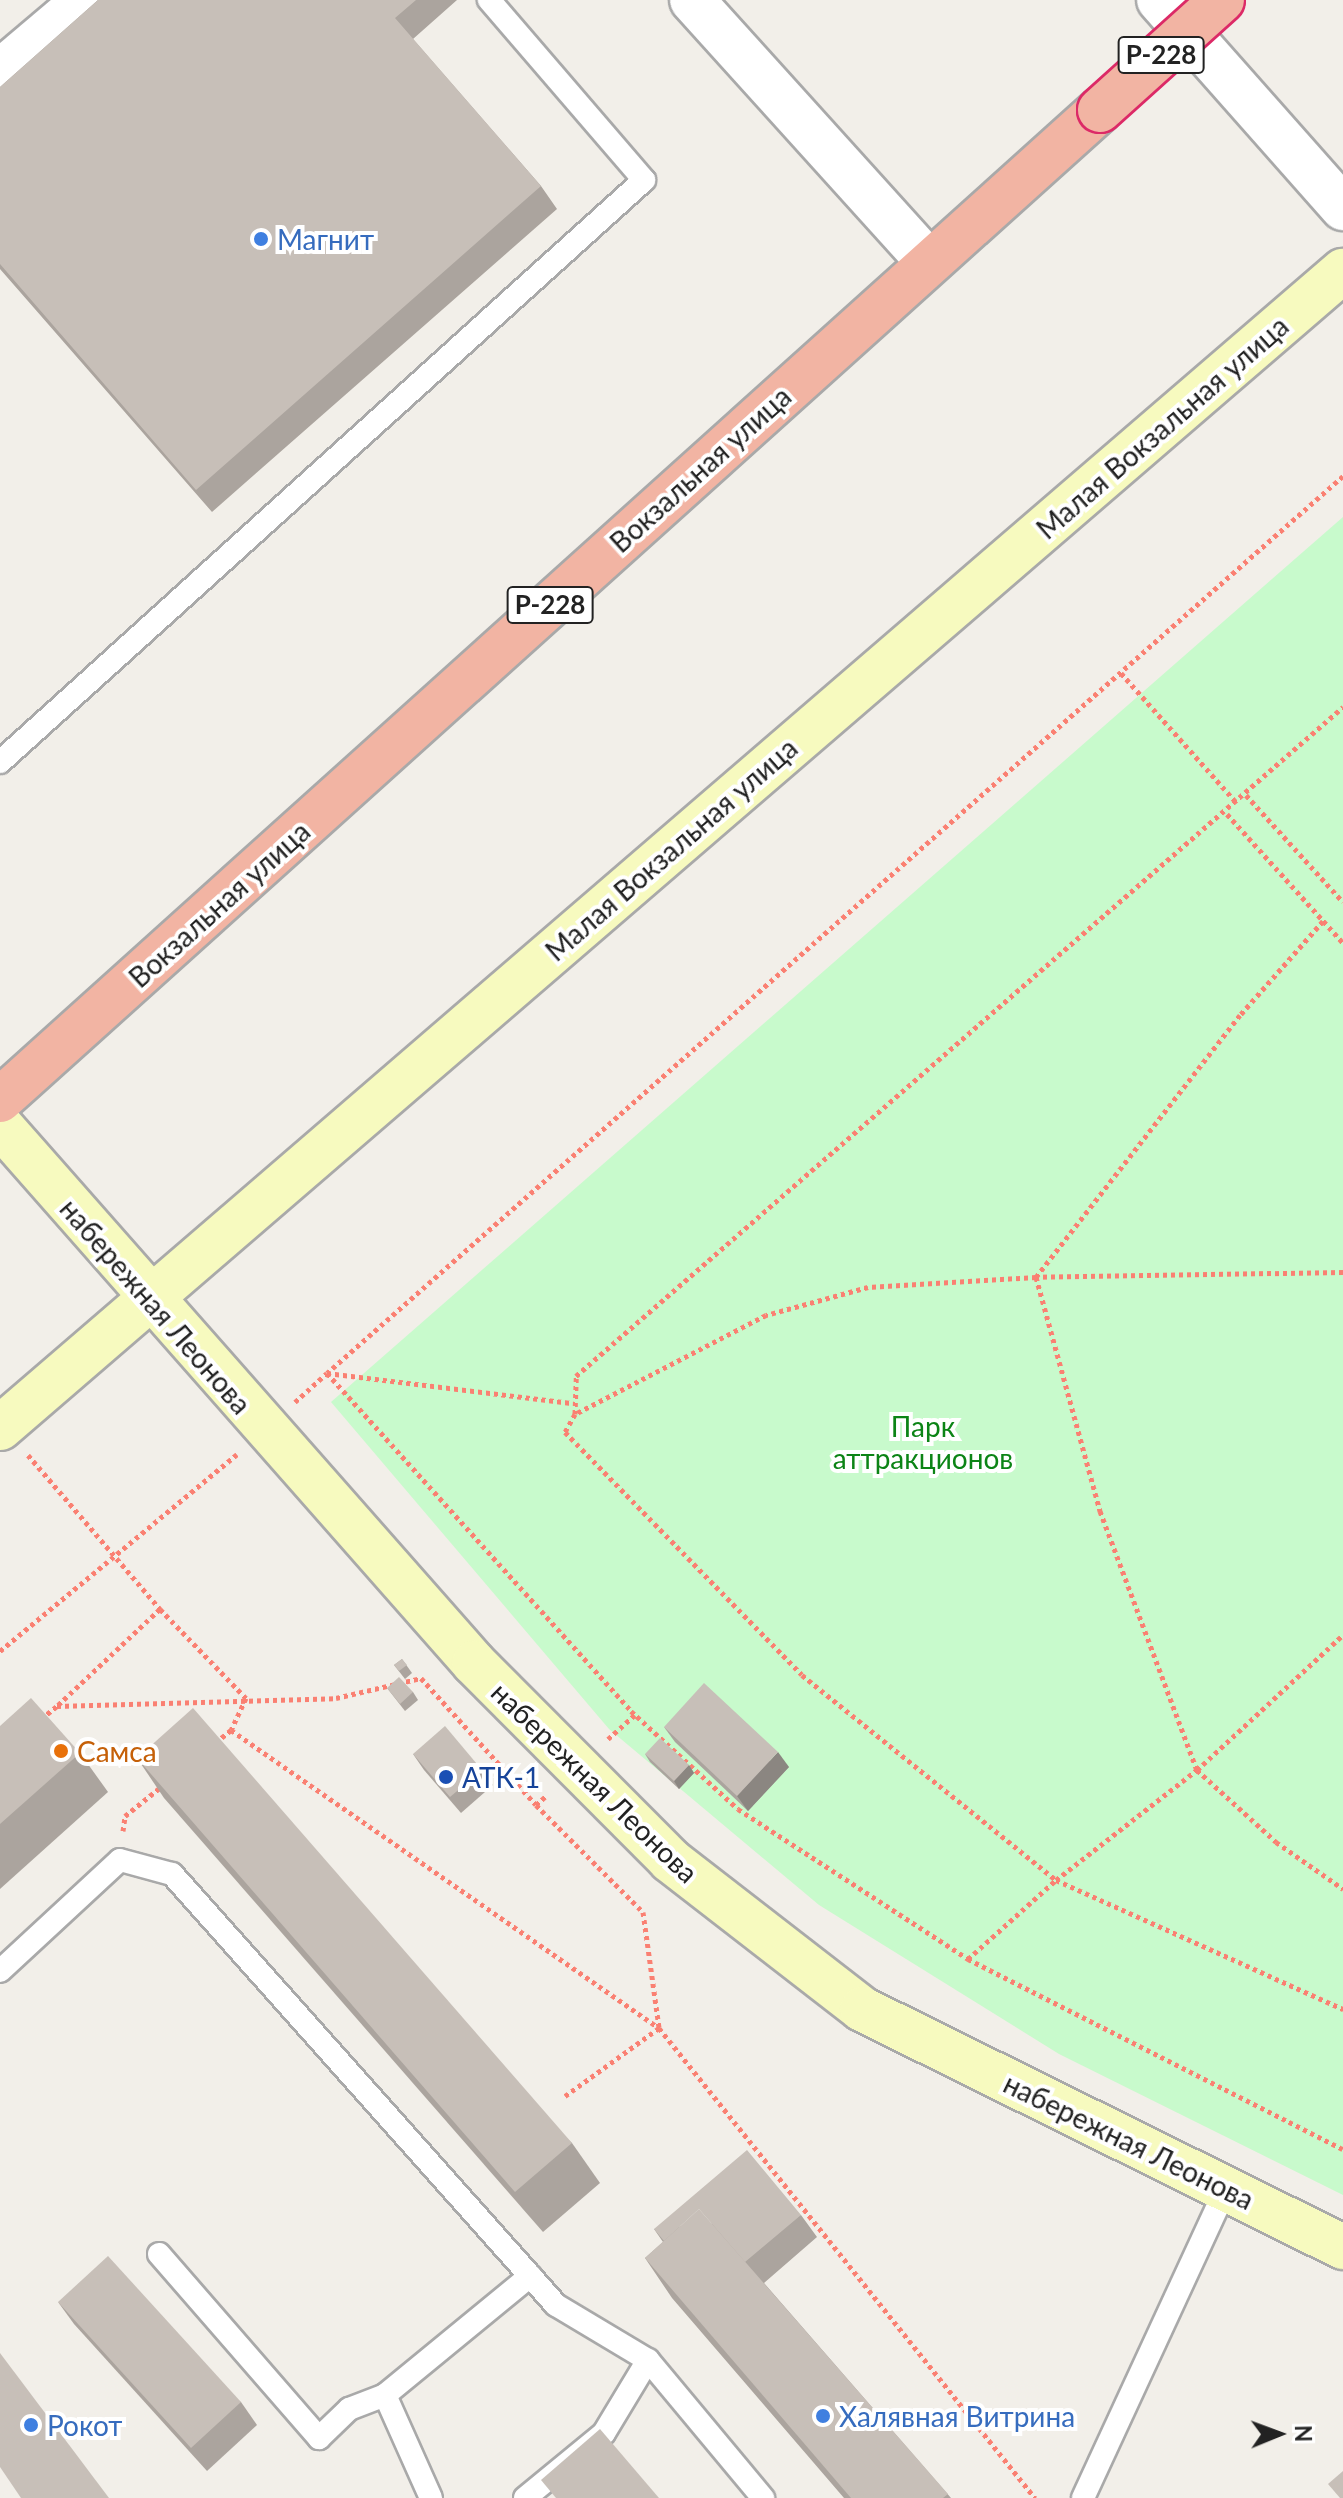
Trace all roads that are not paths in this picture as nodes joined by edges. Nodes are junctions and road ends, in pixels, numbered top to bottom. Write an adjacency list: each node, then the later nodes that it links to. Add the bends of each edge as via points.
1 (85, 0): 6 (street)
2 (489, 0): 10 (lane, via 644,180)
3 (692, 0): 8 (street)
4 (1159, 0): 7 (street)
5 (1222, 0): 8 (highway, Вокзальная улица / Р-228, bridge)
6 (0, 72)
7 (1343, 208)
8 (929, 262): 11 (highway, Вокзальная улица / Р-228)
9 (1343, 271): 13 (main road, Малая Вокзальная улица)
10 (0, 762)
11 (0, 1100)
12 (0, 1125): 13 (main road, набережная Леонова)
13 (149, 1296): 14 (main road, Малая Вокзальная улица); 16 (main road, набережная Леонова, via 575,1769 670,1860 862,2009)
14 (1, 1427)
15 (0, 1971): 19 (lane, via 120,1860 172,1874)
16 (1226, 2189): 17 (main road, набережная Леонова); 25 (lane)
17 (1343, 2247)
18 (159, 2254): 21 (lane, via 319,2438 349,2409)
19 (530, 2276): 20 (lane, via 556,2305); 21 (lane)
20 (648, 2360): 23 (lane, via 604,2433); 24 (lane)
21 (385, 2395): 22 (lane)
22 (431, 2498)
23 (525, 2498)
24 (763, 2498)
25 (1083, 2498)

